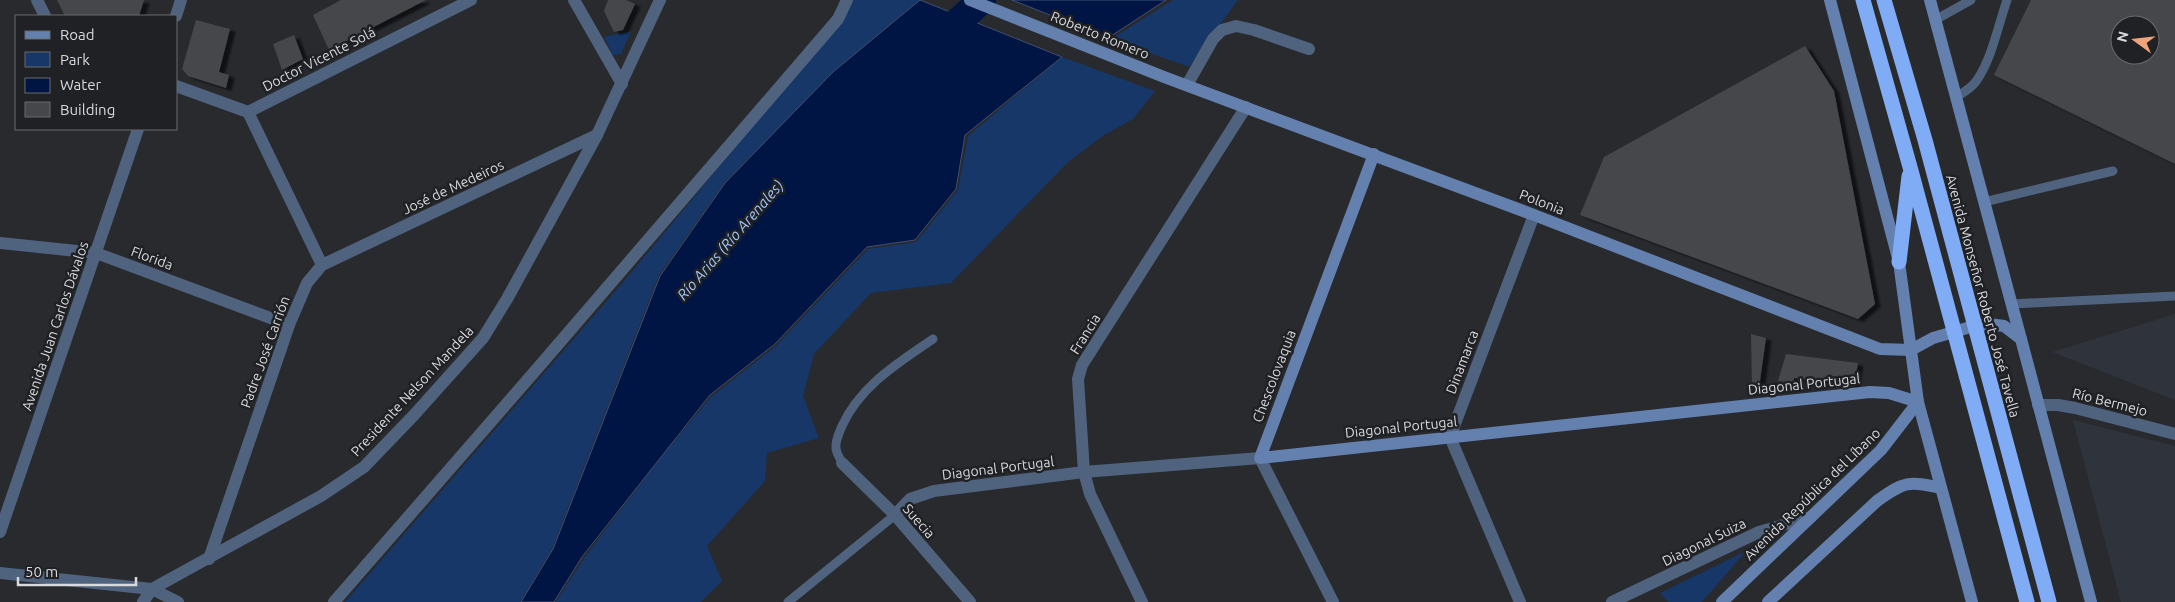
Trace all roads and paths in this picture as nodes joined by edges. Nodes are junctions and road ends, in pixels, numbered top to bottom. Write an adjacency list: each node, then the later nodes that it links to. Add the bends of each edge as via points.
1 (37, 0): 14 (street)
2 (182, 0): 15 (street)
3 (471, 0): 24 (street, Doctor Vicente Solá)
4 (574, 0): 19 (street)
5 (660, 0): 19 (street, Presidente Nelson Mandela)
6 (847, 0): 60 (street, via 838,19)
7 (970, 0): 18 (main road, Roberto Romero)
8 (1830, 0): 34 (main road)
9 (1863, 0): 28 (highway)
10 (1884, 0): 39 (highway, Avenida Monseñor Roberto José Tavella)
11 (1930, 0): 16 (main road)
12 (1971, 0): 16 (lane)
13 (2007, 0): 22 (lane, via 1977,81)
14 (44, 15)
15 (176, 15)
16 (1935, 20): 22 (main road)
17 (1309, 49): 20 (street, via 1236,26 1222,30 1213,39)
18 (1164, 77): 20 (main road, Polonia)
19 (622, 84): 26 (street, Presidente Nelson Mandela)
20 (1188, 85): 23 (main road, Polonia)
21 (178, 87): 24 (street)
22 (1956, 97): 30 (main road)
23 (1246, 107): 27 (main road, Polonia); 50 (street, Francia, via 1082,365 1078,379)
24 (248, 112): 35 (street)
25 (138, 130): 33 (street, Avenida Juan Carlos Dávalos)
26 (597, 135): 35 (street, José de Medeiros); 55 (street, Presidente Nelson Mandela, via 483,338 414,415 364,467 321,496)
27 (1374, 154): 31 (main road, Polonia); 48 (main road, Chescolovaquia)
28 (1910, 167): 34 (highway); 40 (highway)
29 (2113, 171): 30 (lane)
30 (1984, 202): 37 (main road)
31 (1534, 215): 43 (main road, Polonia, via 1867,345 1880,349); 47 (street, Dinamarca)
32 (0, 243): 33 (street, Florida)
33 (96, 253): 38 (street, Florida); 54 (street, Avenida Juan Carlos Dávalos)
34 (1899, 262): 43 (main road)
35 (322, 265): 38 (street, Padre José Carrión, via 307,283)
36 (2175, 296): 37 (lane)
37 (2012, 304): 42 (main road)
38 (289, 325): 55 (street, Padre José Carrión)
39 (1974, 326): 40 (main road); 42 (main road, via 2004,326); 71 (highway, Avenida Monseñor Roberto José Tavella)
40 (1955, 331): 43 (main road); 70 (highway)
41 (933, 339): 49 (lane, via 895,365 862,394 837,436 836,450)
42 (2021, 339): 45 (main road)
43 (1911, 350): 44 (main road)
44 (1918, 402): 47 (main road, Diagonal Portugal, via 1889,393 1870,392); 51 (main road); 53 (main road, Avenida República del Líbano, via 1881,450)
45 (2038, 405): 46 (street, Río Bermejo, via 2075,408); 72 (main road)
46 (2175, 434)
47 (1450, 437): 48 (main road, Diagonal Portugal); 65 (street)
48 (1260, 458): 50 (street, Diagonal Portugal); 64 (street)
49 (842, 463): 52 (street, Suecia)
50 (1084, 472): 52 (street, Diagonal Portugal, via 934,491 910,499); 63 (street, Francia, via 1090,494)
51 (1941, 488): 68 (main road, via 1917,482 1897,486); 69 (main road)
52 (895, 515): 61 (lane); 62 (street, Suecia)
53 (1811, 517): 66 (street, Diagonal Suiza, via 1759,532); 67 (main road, Avenida República del Líbano)
54 (0, 532)
55 (209, 559): 57 (street, Presidente Nelson Mandela)
56 (0, 573): 57 (street)
57 (152, 589): 58 (street, Presidente Nelson Mandela); 59 (street)
58 (143, 602)
59 (178, 602)
60 (334, 602)
61 (788, 602)
62 (970, 602)
63 (1142, 602)
64 (1333, 602)
65 (1520, 602)
66 (1612, 602)
67 (1722, 602)
68 (1768, 602)
69 (1972, 602)
70 (2028, 602)
71 (2049, 602)
72 (2091, 602)

